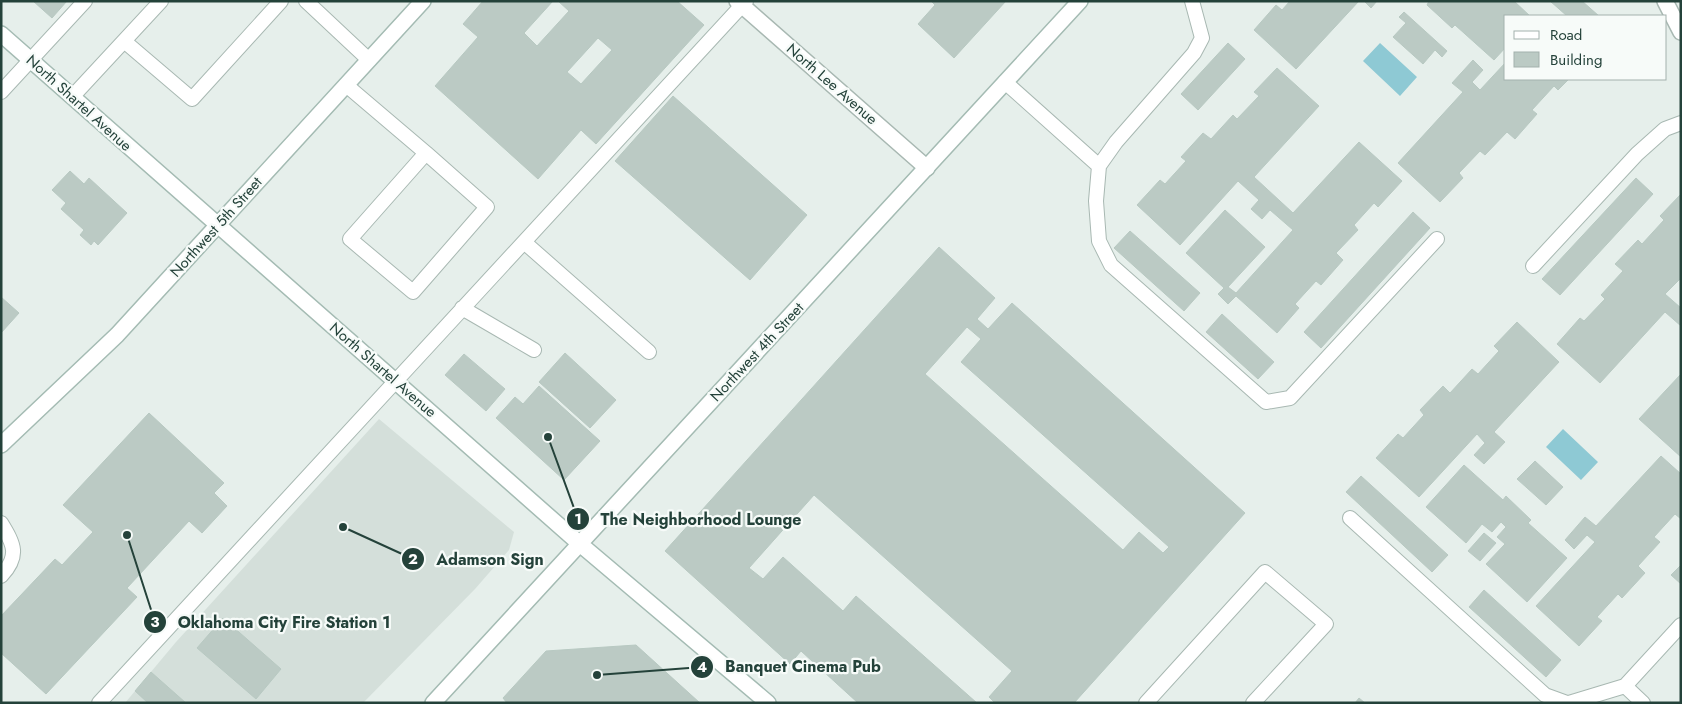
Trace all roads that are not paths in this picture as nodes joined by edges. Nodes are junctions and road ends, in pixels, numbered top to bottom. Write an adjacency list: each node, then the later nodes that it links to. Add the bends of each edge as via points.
1 (85, 1): 13 (lane)
2 (161, 1): 12 (lane)
3 (281, 1): 12 (lane, via 192,99)
4 (306, 1): 14 (lane)
5 (423, 1): 14 (main road, Northwest 5th Street)
6 (1080, 1): 15 (main road, Northwest 4th Street)
7 (1192, 1): 21 (lane, via 1202,38 1194,53)
8 (1664, 1): 10 (main road)
9 (742, 3): 22 (main road, North Lee Avenue); 25 (lane)
10 (1681, 32)
11 (1, 34): 13 (main road, North Shartel Avenue)
12 (124, 41): 18 (lane)
13 (31, 60): 17 (lane); 18 (main road, North Shartel Avenue)
14 (369, 60): 16 (main road, Northwest 5th Street)
15 (1005, 82): 21 (lane); 22 (main road, Northwest 4th Street)
16 (346, 85): 20 (lane); 23 (main road, Northwest 5th Street)
17 (1, 92)
18 (72, 97): 23 (main road, North Shartel Avenue)
19 (1681, 123): 26 (lane, via 1665,129 1637,154)
20 (426, 153): 20 (lane, via 350,239 413,292 487,207)
21 (1099, 166): 24 (lane, via 1096,201 1099,241 1111,265 1266,402 1290,398)
22 (926, 168): 34 (main road, Northwest 4th Street)
23 (217, 225): 30 (main road, North Shartel Avenue); 31 (main road, Northwest 5th Street, via 117,335)
24 (1437, 239)
25 (524, 242): 27 (lane); 29 (lane)
26 (1533, 266)
27 (462, 308): 28 (lane); 30 (lane)
28 (534, 350)
29 (649, 352)
30 (395, 381): 34 (main road, North Shartel Avenue); 40 (lane)
31 (1, 445)
32 (1350, 518): 43 (lane, via 1545,695)
33 (1, 523): 35 (lane, via 12,541 13,555)
34 (580, 544): 38 (main road, Northwest 4th Street); 39 (main road, North Shartel Avenue)
35 (1, 576)
36 (1681, 626): 37 (lane)
37 (1625, 686): 43 (lane); 44 (lane)
38 (437, 701)
39 (764, 702)
40 (99, 703)
41 (1146, 703): 42 (lane, via 1265,572 1326,624)
42 (1253, 703)
43 (1568, 703)
44 (1643, 703)

